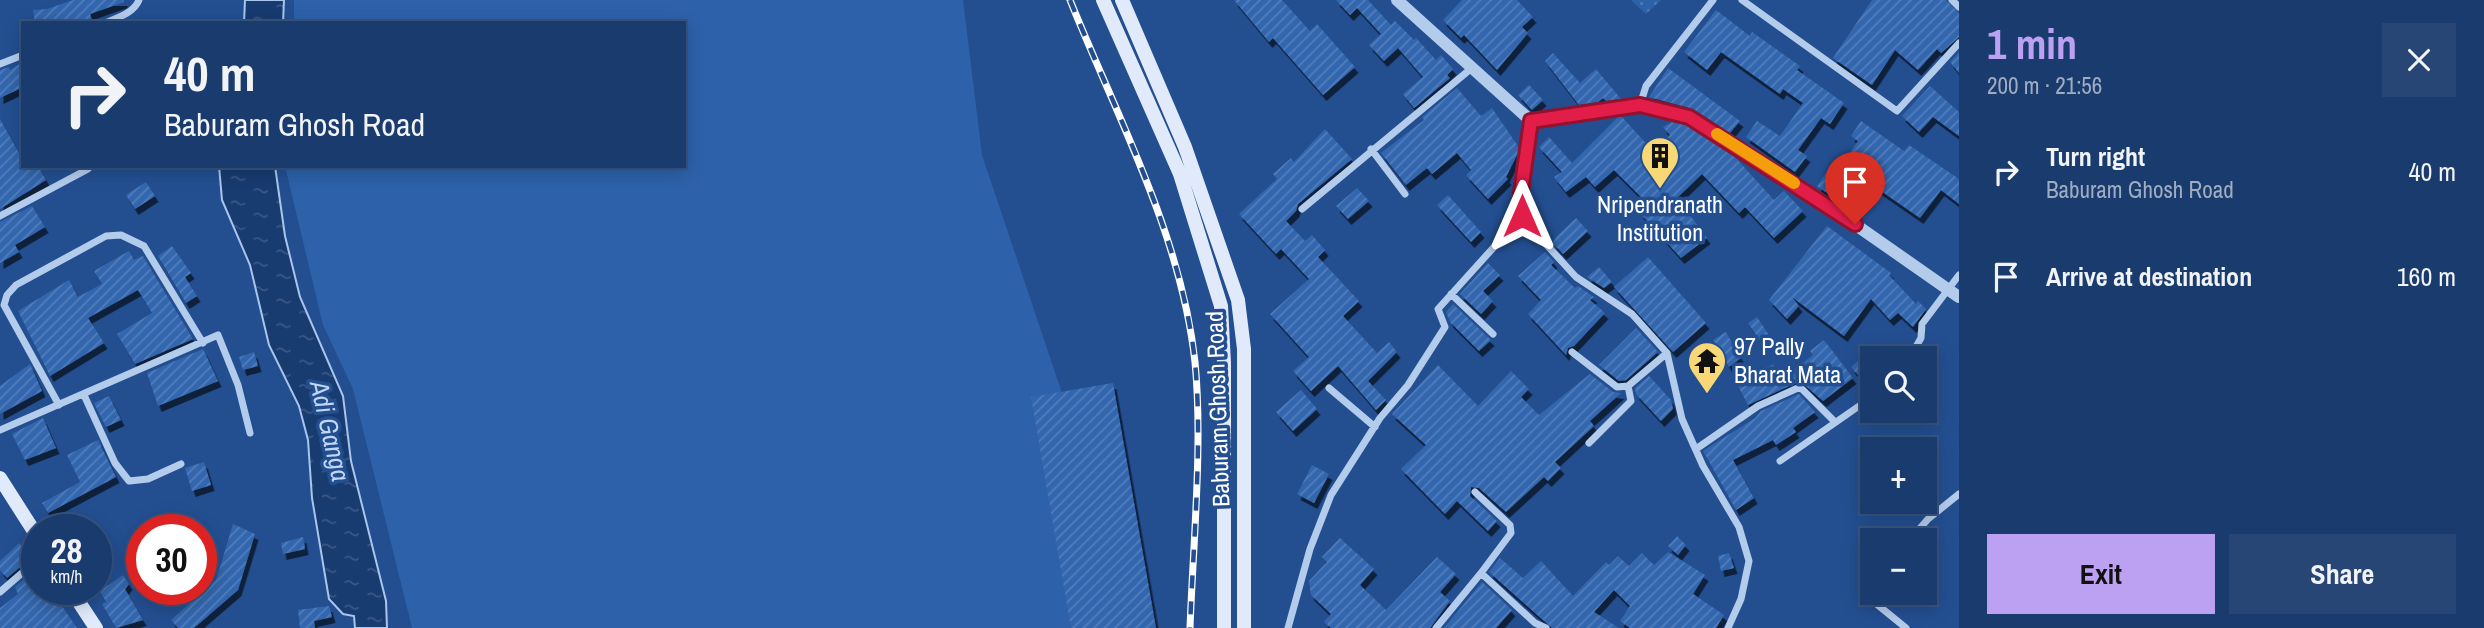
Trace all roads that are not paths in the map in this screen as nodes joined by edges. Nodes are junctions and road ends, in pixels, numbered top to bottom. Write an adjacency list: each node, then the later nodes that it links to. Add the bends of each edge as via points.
1 (139, 0): 9 (street)
2 (1103, 0): 54 (main road, Baburam Ghosh Road, via 1180,174 1221,306)
3 (1122, 0): 55 (main road, Baburam Ghosh Road, via 1185,147 1238,300 1244,349)
4 (1397, 0): 13 (street)
5 (1713, 0): 14 (street, via 1646,86)
6 (1741, 0): 10 (street, via 1897,111)
7 (1952, 0): 8 (street)
8 (1959, 7)
9 (110, 21)
10 (1959, 43)
11 (21, 56): 12 (street)
12 (0, 64)
13 (1473, 67): 15 (street); 16 (street)
14 (1640, 105): 15 (street); 23 (street, via 1701,124)
15 (1531, 121): 21 (street)
16 (1371, 149): 18 (street); 19 (street)
17 (88, 169): 20 (street)
18 (1405, 194)
19 (1301, 209)
20 (0, 216)
21 (1522, 216): 24 (street); 29 (street, via 1576,277 1632,314)
22 (1959, 275): 23 (street)
23 (1954, 293): 27 (street, via 1922,324)
24 (1451, 294): 25 (street); 36 (street, via 1438,309 1445,327)
25 (1493, 334)
26 (203, 342): 32 (street); 33 (street, via 144,246 121,235 106,236 16,285 6,295 4,305); 38 (street, via 218,335 238,384)
27 (1916, 346)
28 (1573, 352): 30 (street, via 1617,387)
29 (1667, 353): 30 (street); 40 (street, via 1682,419)
30 (1629, 386): 39 (street, via 1631,401)
31 (1329, 388): 36 (street)
32 (84, 394): 33 (street); 42 (street, via 128,481 148,479)
33 (59, 405): 37 (street)
34 (1860, 405): 35 (street)
35 (1834, 421): 40 (street, via 1800,387 1758,405); 41 (street)
36 (1375, 427): 56 (street, via 1331,495)
37 (0, 430)
38 (250, 433)
39 (1589, 443)
40 (1696, 449): 59 (street, via 1739,527 1749,561 1741,599)
41 (1780, 461)
42 (181, 464)
43 (0, 478): 46 (main road)
44 (1475, 492): 48 (street, via 1510,525 1511,533)
45 (1959, 495): 47 (street)
46 (23, 514)
47 (1920, 528)
48 (1481, 573): 57 (street); 58 (street)
49 (21, 574): 50 (street)
50 (0, 592)
51 (81, 605): 53 (main road)
52 (1878, 605): 60 (street)
53 (96, 628)
54 (1224, 628)
55 (1244, 628)
56 (1288, 628)
57 (1436, 628)
58 (1546, 628)
59 (1728, 628)
60 (1906, 628)

